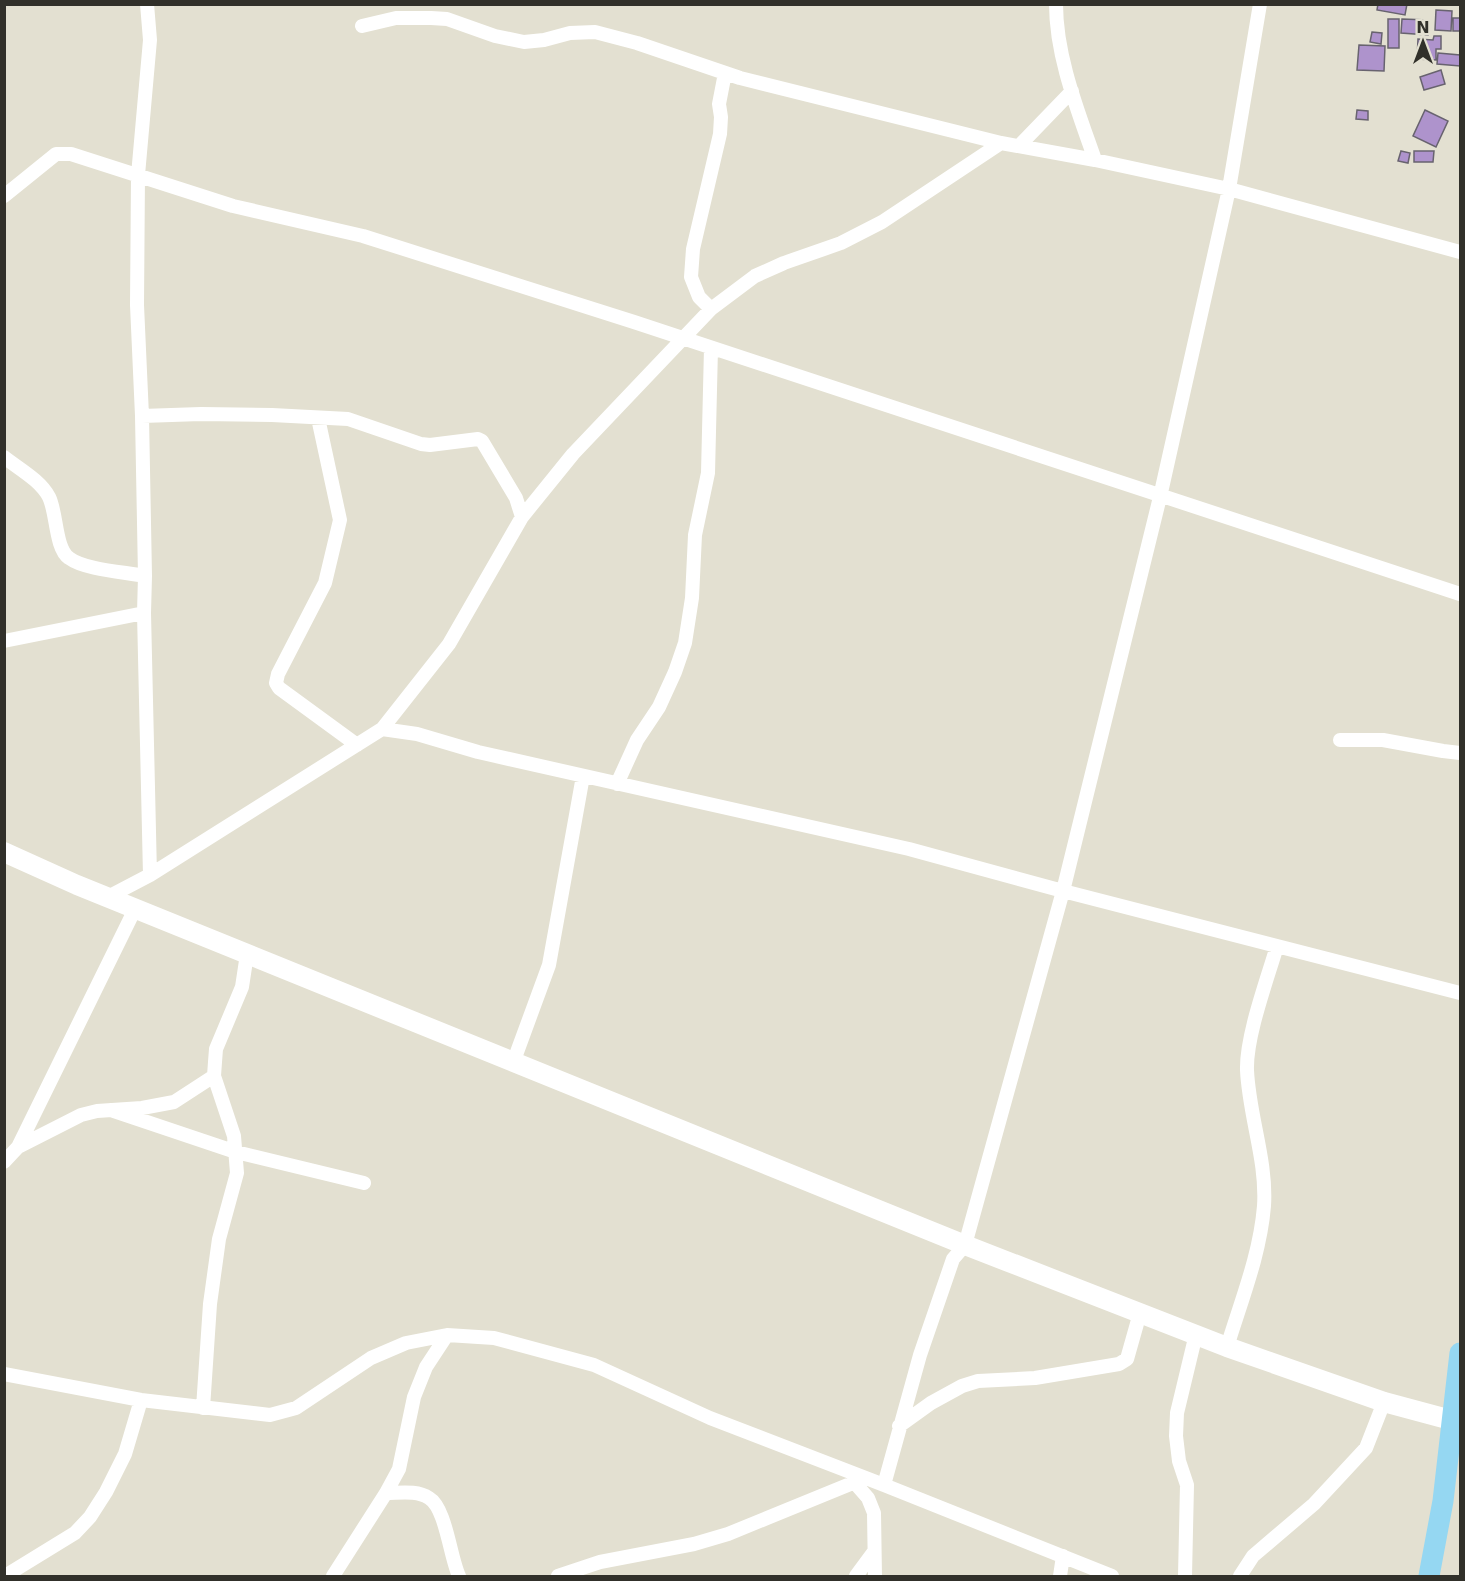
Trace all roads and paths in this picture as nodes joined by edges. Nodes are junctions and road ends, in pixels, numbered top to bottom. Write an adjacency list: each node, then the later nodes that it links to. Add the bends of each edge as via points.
1 (147, 4): 10 (street, via 150,40)
2 (1056, 4): 6 (street)
3 (1260, 4): 12 (street)
4 (362, 26): 5 (street, via 396,18 447,19 524,42 595,32)
5 (725, 73): 7 (street); 15 (street, via 719,104 720,134 693,249 691,277 699,297)
6 (1072, 91): 8 (street); 9 (street)
7 (1001, 143): 8 (street); 15 (street, via 882,222 841,243 755,276)
8 (1019, 146): 9 (street)
9 (1095, 160): 12 (street)
10 (138, 175): 11 (street, via 62,153); 16 (street, via 233,206 363,236); 18 (street, via 137,305)
11 (11, 182): 13 (street)
12 (1229, 189): 14 (street); 21 (street)
13 (4, 196)
14 (1461, 252)
15 (711, 309): 16 (street)
16 (684, 339): 17 (street); 22 (street, via 573,454)
17 (711, 348): 21 (street); 32 (street, via 708,473 695,535 685,643 659,707 637,740)
18 (142, 416): 19 (street); 23 (street)
19 (318, 418): 22 (street, via 348,419 421,444 478,439 516,498); 29 (street, via 340,520 325,583 276,683)
20 (4, 457): 23 (street, via 49,498 62,549 68,558)
21 (1160, 497): 24 (street); 35 (street)
22 (522, 518): 27 (street, via 449,644)
23 (145, 576): 25 (street)
24 (1461, 594)
25 (144, 613): 26 (street); 34 (street)
26 (4, 641)
27 (382, 729): 29 (street); 31 (street, via 417,734)
28 (1340, 740): 30 (street, via 1383,740)
29 (357, 745): 34 (street)
30 (1461, 753)
31 (583, 776): 32 (street); 41 (street, via 549,965)
32 (617, 783): 35 (street, via 909,849)
33 (4, 852): 36 (main road)
34 (150, 875): 36 (street)
35 (1063, 891): 38 (street); 48 (street)
36 (108, 897): 37 (main road)
37 (135, 909): 39 (main road); 44 (street)
38 (1276, 946): 40 (street); 52 (street, via 1247,1067 1262,1162 1262,1228)
39 (247, 954): 41 (main road); 42 (street, via 242,987 216,1049)
40 (1461, 993)
41 (513, 1063): 48 (main road)
42 (214, 1076): 43 (street, via 174,1102); 45 (street)
43 (111, 1110): 44 (street, via 81,1115); 45 (street)
44 (18, 1147): 46 (street)
45 (236, 1152): 47 (street); 57 (street, via 237,1173 219,1239 210,1304)
46 (4, 1162)
47 (364, 1183)
48 (965, 1245): 49 (main road); 59 (street, via 953,1259)
49 (1140, 1312): 50 (main road); 59 (street, via 1127,1359 1119,1364 1035,1378 978,1381 931,1403)
50 (1196, 1334): 52 (main road); 74 (street, via 1177,1413 1179,1461 1187,1485)
51 (447, 1335): 57 (street, via 406,1342 371,1358 296,1408 270,1415); 60 (street, via 494,1338 594,1365); 62 (street, via 426,1367 414,1397 399,1469)
52 (1227, 1347): 56 (main road)
53 (1461, 1353): 58 (main road)
54 (4, 1374): 55 (street)
55 (141, 1400): 57 (street); 66 (street, via 125,1454 90,1517 75,1533)
56 (1384, 1402): 58 (main road); 75 (street, via 1366,1448 1314,1504 1252,1556)
57 (203, 1408)
58 (1456, 1419): 76 (main road)
59 (899, 1426): 61 (street)
60 (860, 1480): 61 (street); 63 (street, via 874,1513); 65 (street, via 728,1534 600,1562)
61 (884, 1485): 64 (street)
62 (386, 1493): 67 (street); 68 (street, via 413,1493 435,1503)
63 (873, 1553): 70 (street); 71 (street)
64 (1063, 1556): 72 (street); 73 (street)
65 (587, 1572): 69 (street)
66 (5, 1576)
67 (333, 1576)
68 (459, 1576)
69 (558, 1576)
70 (856, 1576)
71 (875, 1576)
72 (1060, 1576)
73 (1112, 1576)
74 (1185, 1576)
75 (1240, 1576)
76 (1429, 1576)

